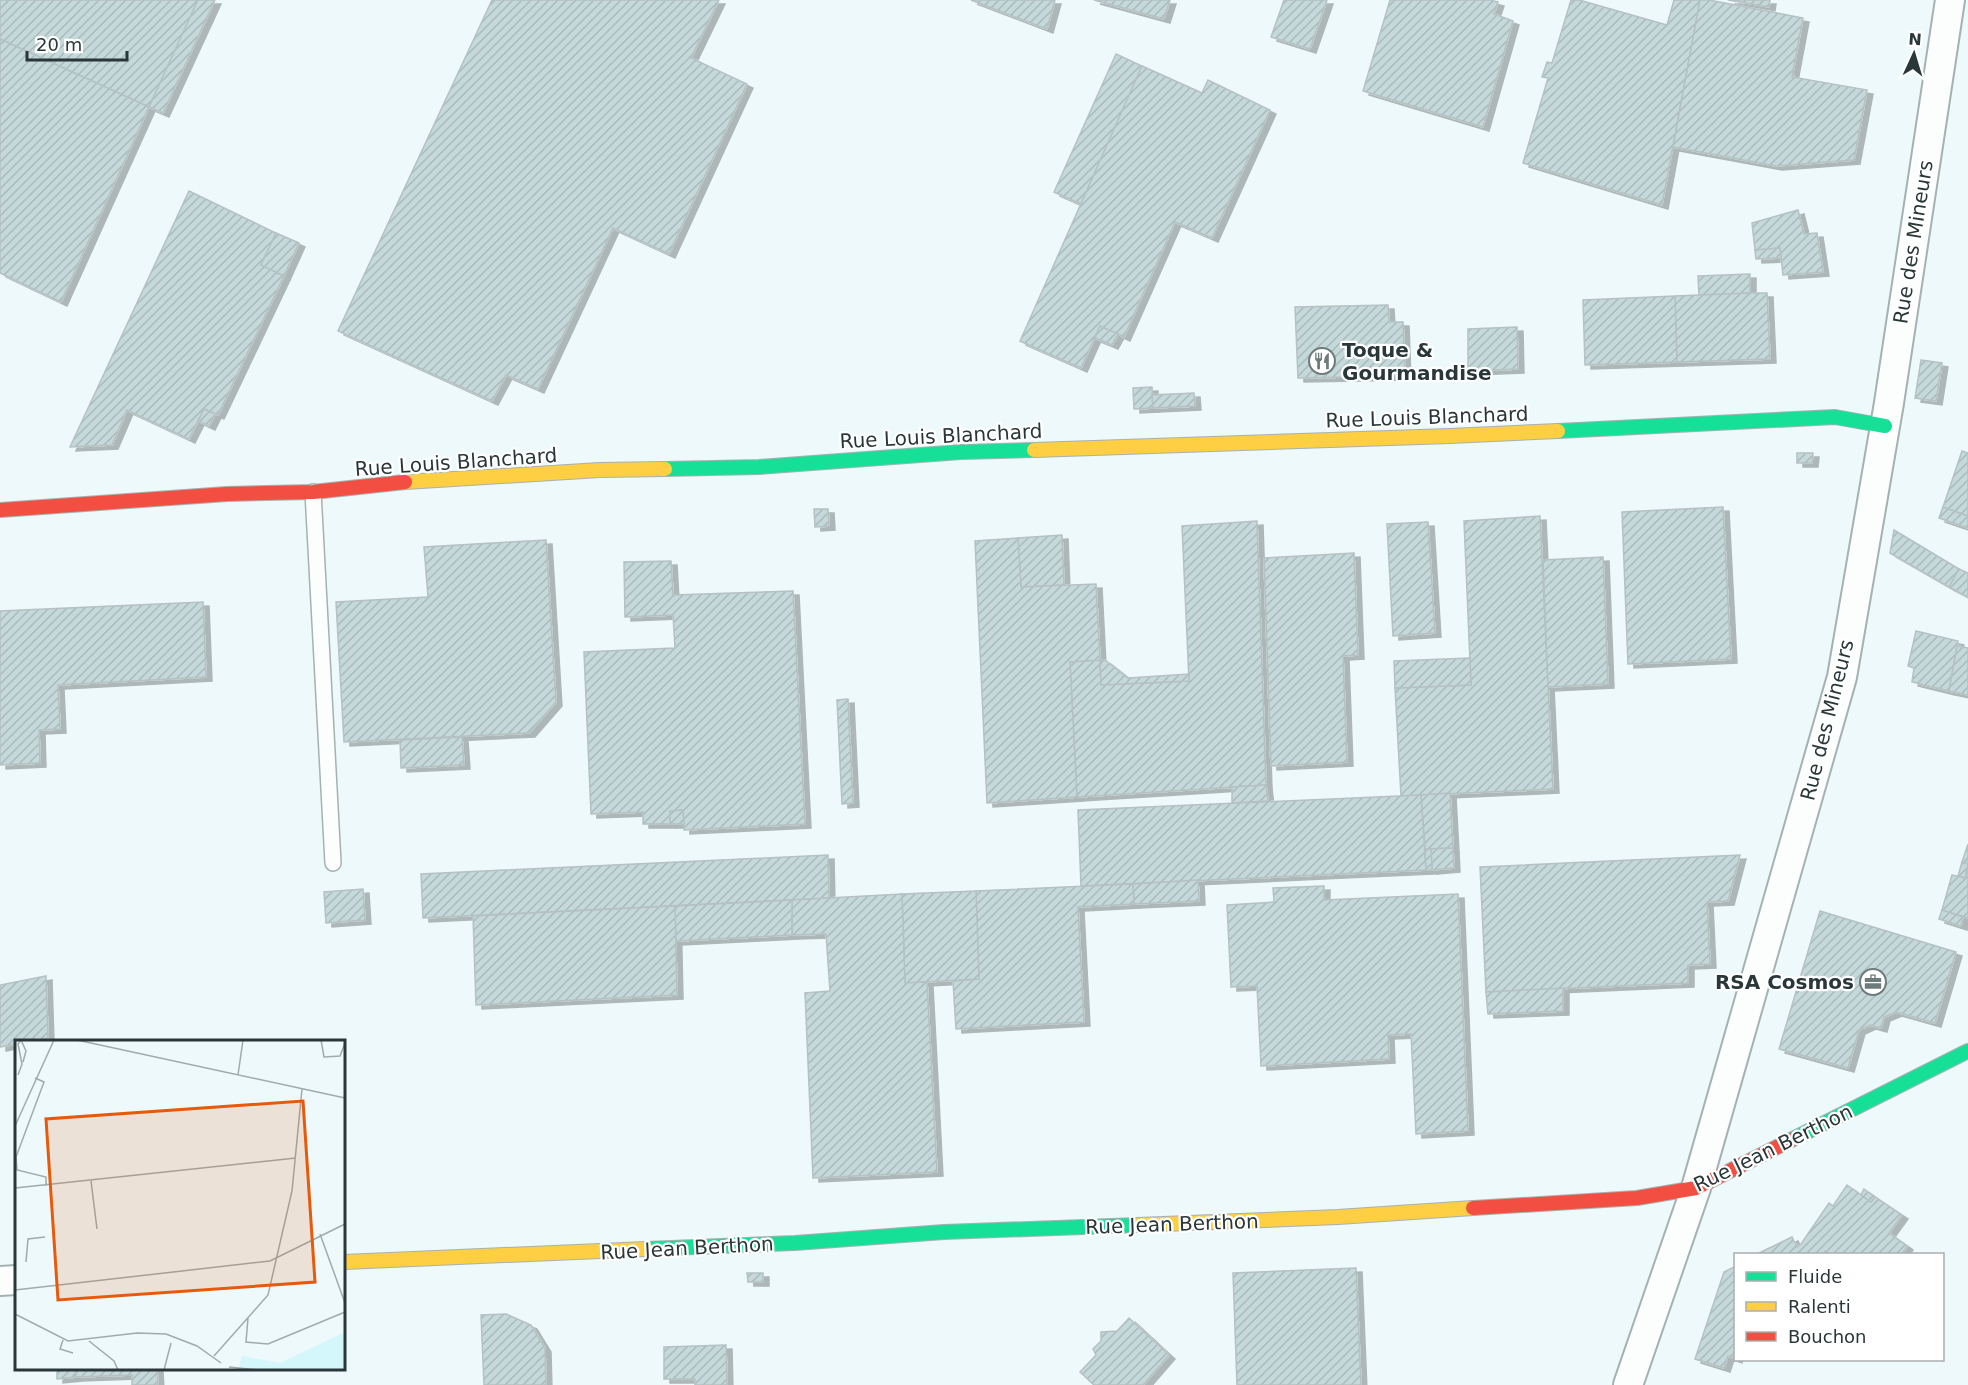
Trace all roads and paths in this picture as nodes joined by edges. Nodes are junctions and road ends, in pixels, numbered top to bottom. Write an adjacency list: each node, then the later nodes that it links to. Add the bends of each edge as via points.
1 (1950, 0): 2 (street, Rue des Mineurs)
2 (1885, 426): 3 (street, Rue Louis Blanchard, via 1835,417 1462,436 961,452 759,467 600,470 427,480); 7 (street, Rue des Mineurs, via 1842,677)
3 (313, 492): 4 (street, Rue Louis Blanchard); 5 (lane)
4 (0, 510)
5 (333, 862)
6 (1968, 1051): 7 (street, Rue Jean Berthon)
7 (1696, 1188): 8 (street, Rue Jean Berthon, via 1637,1198 1338,1217); 11 (street, Rue des Mineurs)
8 (345, 1262)
9 (15, 1280): 10 (street)
10 (0, 1281)
11 (1628, 1385)

